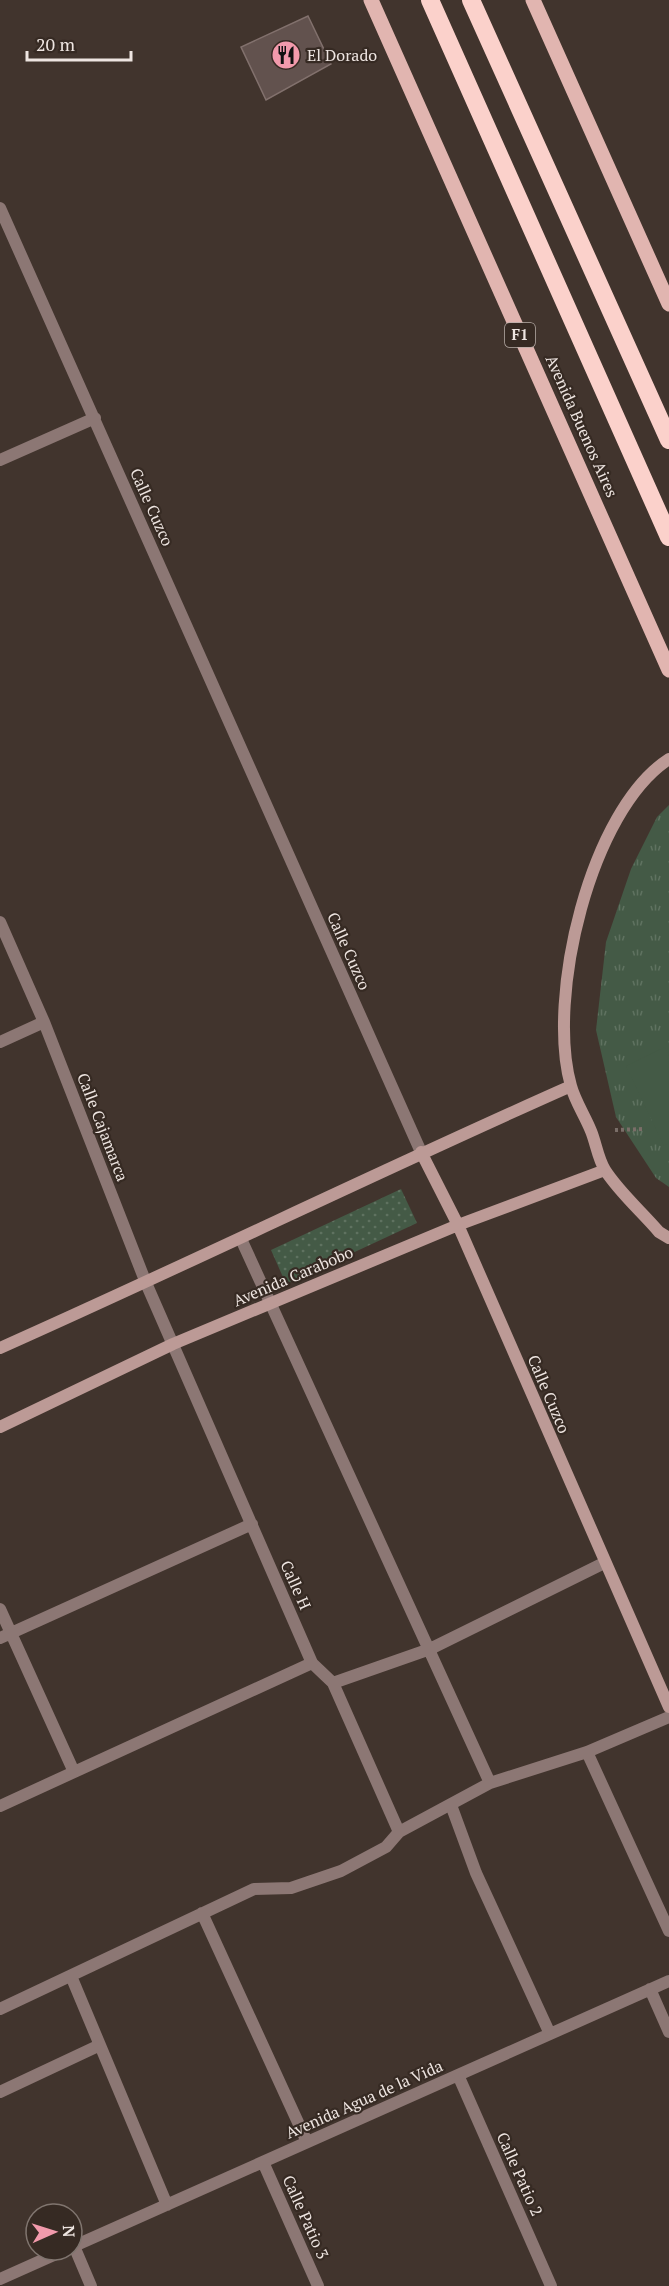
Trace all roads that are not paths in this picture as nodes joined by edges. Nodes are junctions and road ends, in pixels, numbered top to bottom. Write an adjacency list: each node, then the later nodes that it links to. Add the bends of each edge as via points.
1 (371, 0): 11 (main road, Avenida Buenos Aires / F1)
2 (430, 0): 10 (highway, Avenida Buenos Aires)
3 (471, 0): 8 (highway)
4 (533, 0): 6 (main road)
5 (0, 208): 7 (street, Calle Cuzco)
6 (669, 304)
7 (95, 418): 9 (street); 17 (street, Calle Cuzco)
8 (669, 440)
9 (0, 460)
10 (669, 537)
11 (669, 670)
12 (669, 759): 16 (street, via 656,768 622,810 593,867 572,945 566,997 563,1028)
13 (0, 922): 14 (street, Calle Cajamarca)
14 (44, 1022): 15 (street); 22 (street, Calle Cajamarca)
15 (0, 1042)
16 (571, 1086): 17 (street); 18 (street)
17 (421, 1152): 19 (street, Calle Cuzco); 21 (street)
18 (605, 1170): 19 (street, Avenida Carabobo); 20 (street, via 659,1232)
19 (458, 1225): 23 (street, Avenida Carabobo); 28 (street, Calle Cuzco)
20 (669, 1238)
21 (241, 1239): 22 (street); 23 (street)
22 (146, 1283): 24 (street, Calle Cajamarca); 25 (street)
23 (270, 1304): 24 (street, Avenida Carabobo); 31 (street)
24 (173, 1344): 26 (street, Avenida Carabobo); 27 (street, Calle H)
25 (0, 1348)
26 (0, 1427)
27 (252, 1524): 30 (street); 32 (street, Calle H)
28 (604, 1563): 31 (street); 34 (street, Calle Cuzco)
29 (0, 1609): 30 (street)
30 (5, 1635): 37 (street)
31 (430, 1649): 33 (street); 38 (street)
32 (312, 1663): 33 (street, Calle H); 37 (street)
33 (333, 1683): 41 (street, Calle H)
34 (669, 1707)
35 (669, 1717): 36 (street)
36 (587, 1752): 38 (street); 43 (street)
37 (74, 1772): 40 (street)
38 (490, 1783): 39 (street)
39 (451, 1805): 41 (street); 49 (street, via 476,1873)
40 (0, 1806)
41 (399, 1832): 42 (street, via 386,1847 341,1871 291,1888 254,1889)
42 (202, 1913): 44 (street); 53 (street)
43 (669, 1931)
44 (71, 1976): 47 (street); 50 (street)
45 (669, 1981): 46 (street, Avenida Agua de la Vida)
46 (651, 1989): 48 (street); 49 (street, Avenida Agua de la Vida)
47 (0, 2009)
48 (669, 2032)
49 (550, 2034): 51 (street, Avenida Agua de la Vida)
50 (100, 2045): 52 (street); 55 (street)
51 (458, 2075): 53 (street, Avenida Agua de la Vida); 62 (street, Calle Patio 2)
52 (0, 2092)
53 (307, 2142): 54 (street, Avenida Agua de la Vida)
54 (263, 2162): 55 (street, Avenida Agua de la Vida); 61 (street, Calle Patio 3)
55 (167, 2205): 56 (street, Avenida Agua de la Vida)
56 (84, 2242)
57 (38, 2262): 59 (street, Avenida Agua de la Vida)
58 (78, 2262): 60 (street)
59 (0, 2279)
60 (91, 2286)
61 (318, 2286)
62 (551, 2286)

